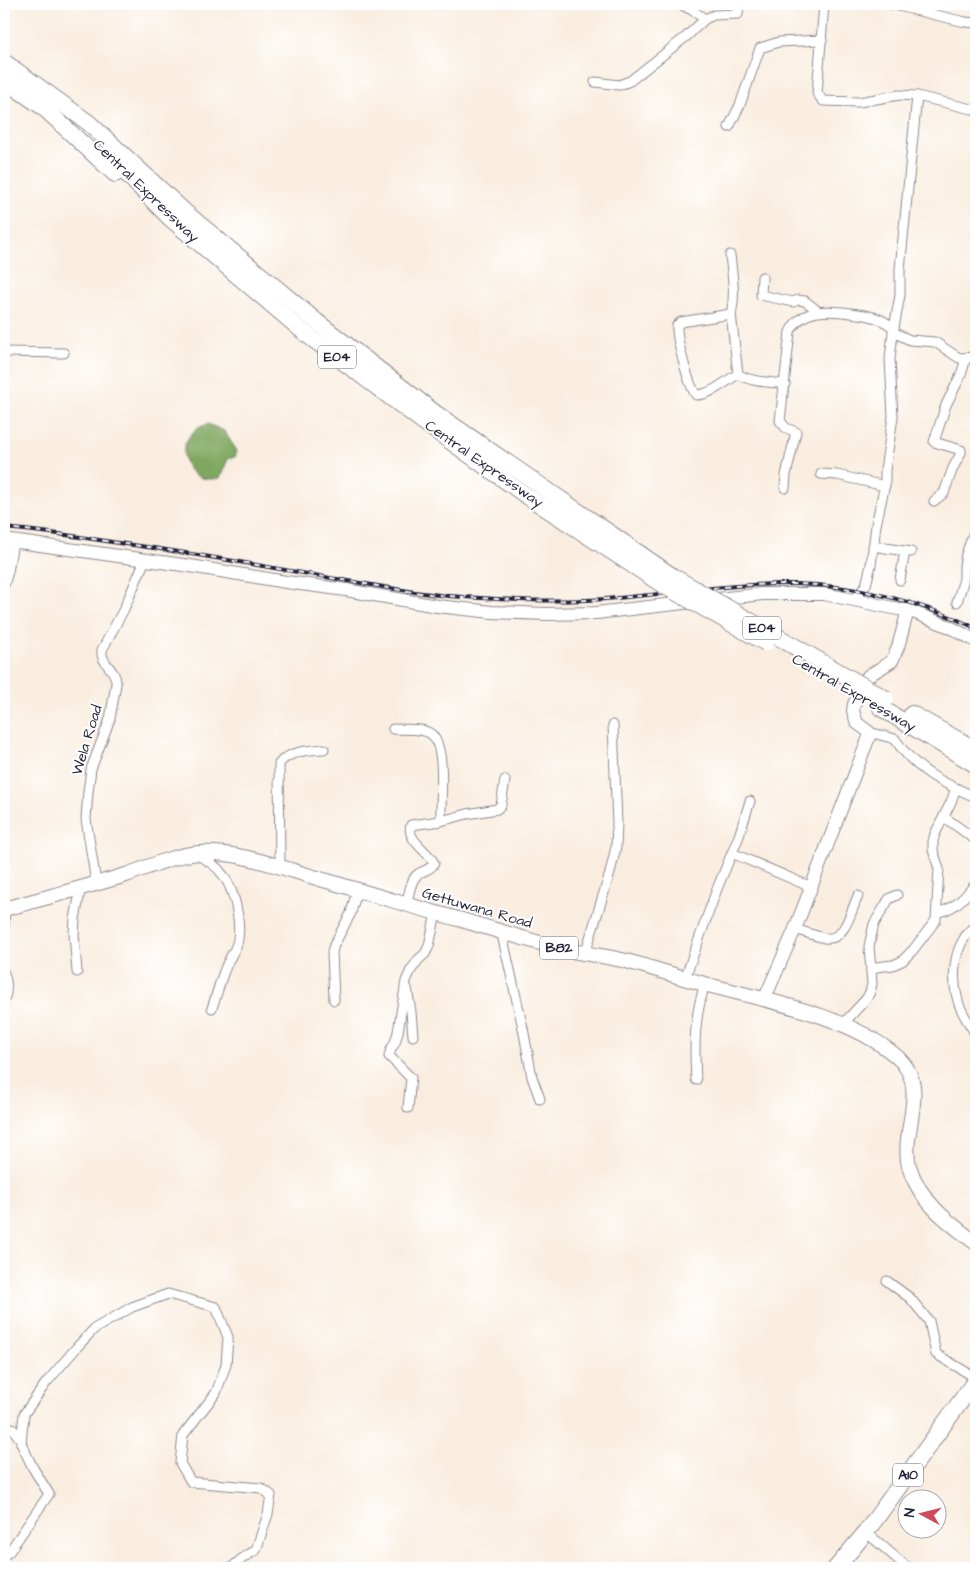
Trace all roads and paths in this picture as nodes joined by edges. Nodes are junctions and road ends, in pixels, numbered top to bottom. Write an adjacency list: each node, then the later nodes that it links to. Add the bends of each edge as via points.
1 (680, 4): 5 (street)
2 (740, 4): 5 (street, via 738,14)
3 (824, 4): 7 (street)
4 (890, 4): 6 (street)
5 (705, 19): 10 (street, via 630,81 619,85)
6 (976, 23)
7 (822, 40): 12 (street, via 817,93 823,101 859,102); 14 (street, via 779,42 760,48)
8 (4, 62): 11 (highway)
9 (4, 80): 15 (highway, via 43,107 156,212)
10 (595, 82)
11 (46, 91): 15 (highway, Central Expressway / E04); 41 (highway, Central Expressway / E04, bridge, via 89,123 187,214 317,322 435,413 672,576)
12 (917, 96): 13 (street); 20 (street, via 900,295)
13 (976, 110)
14 (729, 127)
15 (170, 219): 41 (highway, Central Expressway / E04, bridge, via 305,333 524,494 663,585)
16 (730, 255): 19 (street)
17 (762, 277): 18 (street, via 761,295 792,302 805,301)
18 (818, 311): 20 (street, via 875,316 886,321); 26 (street, via 794,323)
19 (731, 314): 25 (street); 25 (street, via 681,322 677,325 678,337 696,395 713,390)
20 (893, 330): 24 (street, via 910,340 935,342 953,356); 28 (street, via 890,359 893,417)
21 (4, 352): 22 (street)
22 (64, 353)
23 (976, 357): 24 (street)
24 (966, 358): 30 (street, via 934,442 961,453 944,493)
25 (738, 374): 26 (street)
26 (784, 384): 29 (street, via 780,421 796,432)
27 (821, 474): 28 (street)
28 (885, 486): 33 (street)
29 (785, 488)
30 (934, 501)
31 (976, 527): 38 (street, via 966,554 964,579)
32 (8, 541): 34 (street); 36 (street, via 8,572)
33 (873, 546): 35 (street, via 908,552); 37 (street, via 866,584)
34 (144, 560): 37 (street, via 492,612 596,613 762,594 824,594); 58 (street, Wela Road, via 101,656 116,678 110,719 91,769 88,792 86,820)
35 (900, 580)
36 (4, 585)
37 (855, 599): 39 (street)
38 (957, 602)
39 (908, 610): 40 (street); 44 (street, via 892,661 868,676 854,704 857,723)
40 (976, 641)
41 (883, 704): 46 (highway, Central Expressway / E04); 47 (highway, Central Expressway / E04)
42 (613, 725): 73 (street, via 616,847)
43 (393, 729): 53 (street, via 424,731 435,739 442,760)
44 (869, 732): 49 (street, via 895,739 904,753 925,772); 60 (street)
45 (324, 748): 57 (street, via 295,753 279,764)
46 (976, 750)
47 (976, 765)
48 (505, 780): 53 (street, via 501,805 497,810)
49 (956, 788): 50 (street); 52 (street)
50 (976, 797)
51 (750, 801): 56 (street)
52 (944, 817): 54 (street); 67 (street, via 933,846 939,869)
53 (441, 821): 65 (street, via 411,825 413,838 434,863 414,878)
54 (976, 840)
55 (197, 853): 57 (main road, Gettuwana Road / B82, via 231,856); 58 (main road, Gettuwana Road / B82); 83 (street, via 218,869 226,880 238,925 235,951)
56 (732, 854): 60 (street); 77 (street)
57 (280, 867): 62 (main road, Gettuwana Road / B82)
58 (96, 883): 59 (main road, Gettuwana Road / B82)
59 (82, 887): 66 (main road, Gettuwana Road / B82); 75 (street, via 74,934)
60 (812, 887): 71 (street)
61 (973, 888): 67 (street, via 948,911)
62 (357, 890): 65 (main road, Gettuwana Road / B82); 81 (street, via 351,913 332,952)
63 (897, 895): 74 (street, via 889,899 874,924 869,946)
64 (858, 896): 71 (street, via 844,930 837,936 824,938)
65 (406, 905): 68 (main road, Gettuwana Road / B82)
66 (4, 909): 70 (street)
67 (938, 912): 74 (street, via 936,920 902,961)
68 (436, 913): 72 (main road, Gettuwana Road / B82); 79 (street, via 429,946 411,970)
69 (976, 926): 85 (street, via 965,936 954,966 958,1002)
70 (4, 927)
71 (795, 929): 82 (street)
72 (501, 930): 73 (main road, Gettuwana Road / B82); 88 (street, via 532,1077)
73 (585, 954): 77 (main road, Gettuwana Road / B82)
74 (871, 971): 84 (street, via 867,998)
75 (77, 972)
76 (4, 973): 80 (street, via 7,983)
77 (686, 978): 78 (main road, Gettuwana Road / B82)
78 (705, 984): 82 (main road, Gettuwana Road / B82); 87 (street, via 695,1027)
79 (406, 986): 86 (street); 89 (street, via 398,1032 389,1056 411,1078)
80 (4, 1000)
81 (334, 1000)
82 (764, 1000): 84 (main road, Gettuwana Road / B82)
83 (212, 1008)
84 (842, 1024): 90 (main road, Gettuwana Road / B82, via 887,1050 906,1066 913,1091 907,1152 913,1177 939,1214)
85 (976, 1035)
86 (413, 1036)
87 (696, 1080)
88 (540, 1099)
89 (408, 1108)
90 (976, 1243)
91 (887, 1281): 92 (street, via 910,1298 929,1321 936,1354)
92 (976, 1379): 95 (highway, A10)
93 (4, 1427): 94 (street, via 12,1428)
94 (21, 1440): 96 (street, via 49,1494); 97 (street, via 24,1414 46,1383 94,1329 132,1308 168,1294 216,1307 228,1337 226,1365 216,1393 183,1435 180,1463 191,1482 261,1488 272,1495 256,1550)
95 (866, 1532): 98 (highway, A10); 99 (street)
96 (4, 1555)
97 (231, 1568)
98 (836, 1568)
99 (908, 1568)

